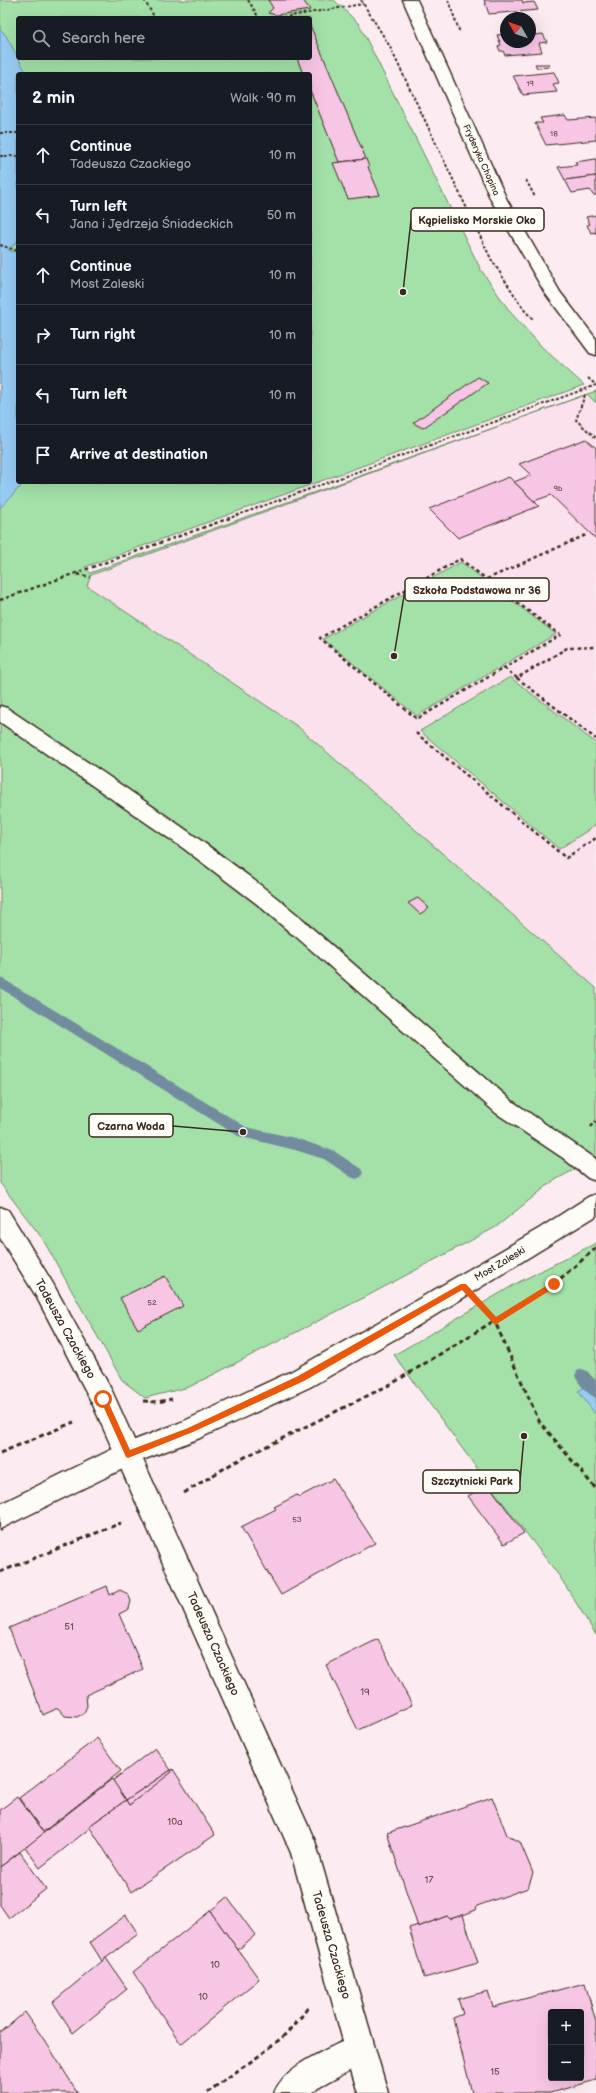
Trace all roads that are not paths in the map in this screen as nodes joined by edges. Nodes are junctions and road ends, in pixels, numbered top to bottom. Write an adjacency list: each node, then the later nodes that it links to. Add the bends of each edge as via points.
1 (410, 0): 2 (street, Fryderyka Chopina, via 499,200 553,293)
2 (596, 350)
3 (0, 713): 4 (street, via 180,835 273,905)
4 (299, 928): 5 (lane, via 504,1107)
5 (596, 1172)
6 (596, 1204): 8 (street, Most Zaleski, via 463,1286 301,1379 191,1430)
7 (0, 1217): 8 (street, Tadeusza Czackiego, via 48,1296 103,1399)
8 (128, 1454): 9 (street, Most Zaleski); 10 (street, Tadeusza Czackiego, via 305,1851)
9 (0, 1517)
10 (360, 2049): 11 (street, via 307,2077); 12 (street, Tadeusza Czackiego)
11 (289, 2093)
12 (373, 2093)

